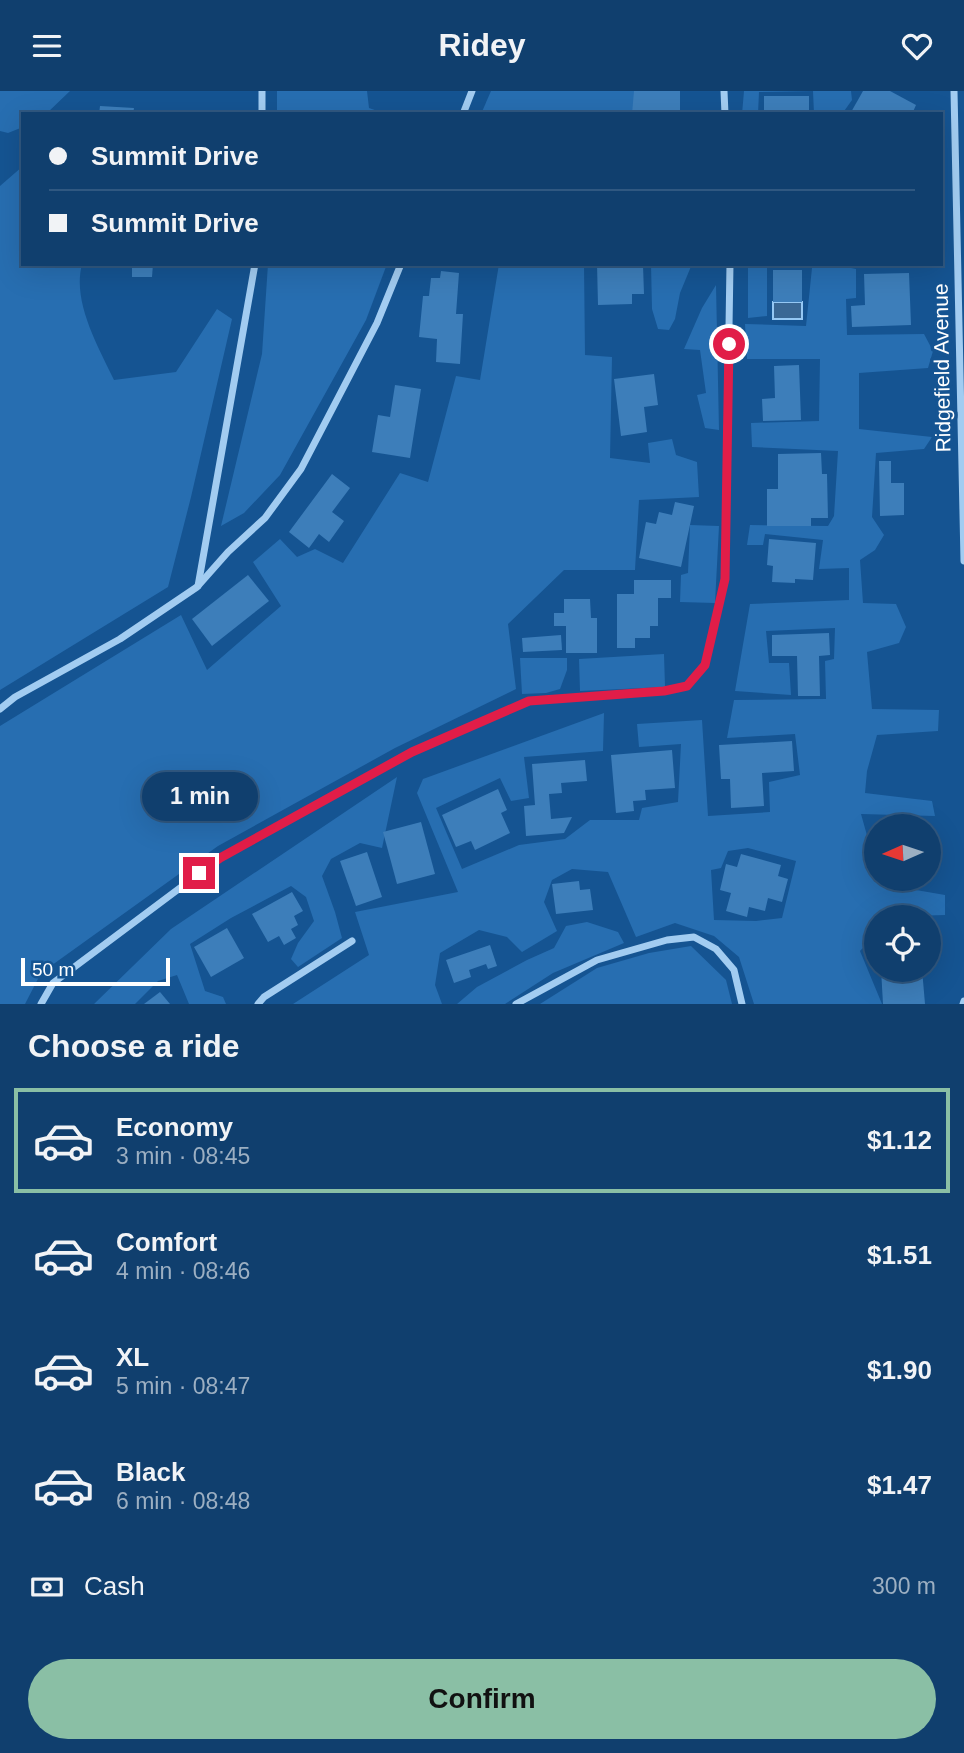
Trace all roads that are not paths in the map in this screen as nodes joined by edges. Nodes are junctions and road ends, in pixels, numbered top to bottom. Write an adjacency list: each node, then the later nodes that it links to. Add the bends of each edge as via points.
1 (262, 91): 5 (street)
2 (472, 91): 6 (street)
3 (724, 91): 7 (street)
4 (954, 91): 11 (street, Ridgefield Avenue)
5 (262, 112)
6 (464, 112)
7 (725, 112)
8 (256, 266): 12 (street)
9 (400, 266): 12 (street, via 377,323 301,469 265,518)
10 (730, 266): 15 (street, via 725,579 705,665 687,686 529,701 412,752 220,858 53,983)
11 (964, 561)
12 (197, 587): 13 (street, via 120,639)
13 (0, 709)
14 (352, 941): 16 (street)
15 (41, 1004)
16 (258, 1004)
17 (516, 1004): 18 (street, via 597,960 694,937 716,949 734,970)
18 (742, 1004)

